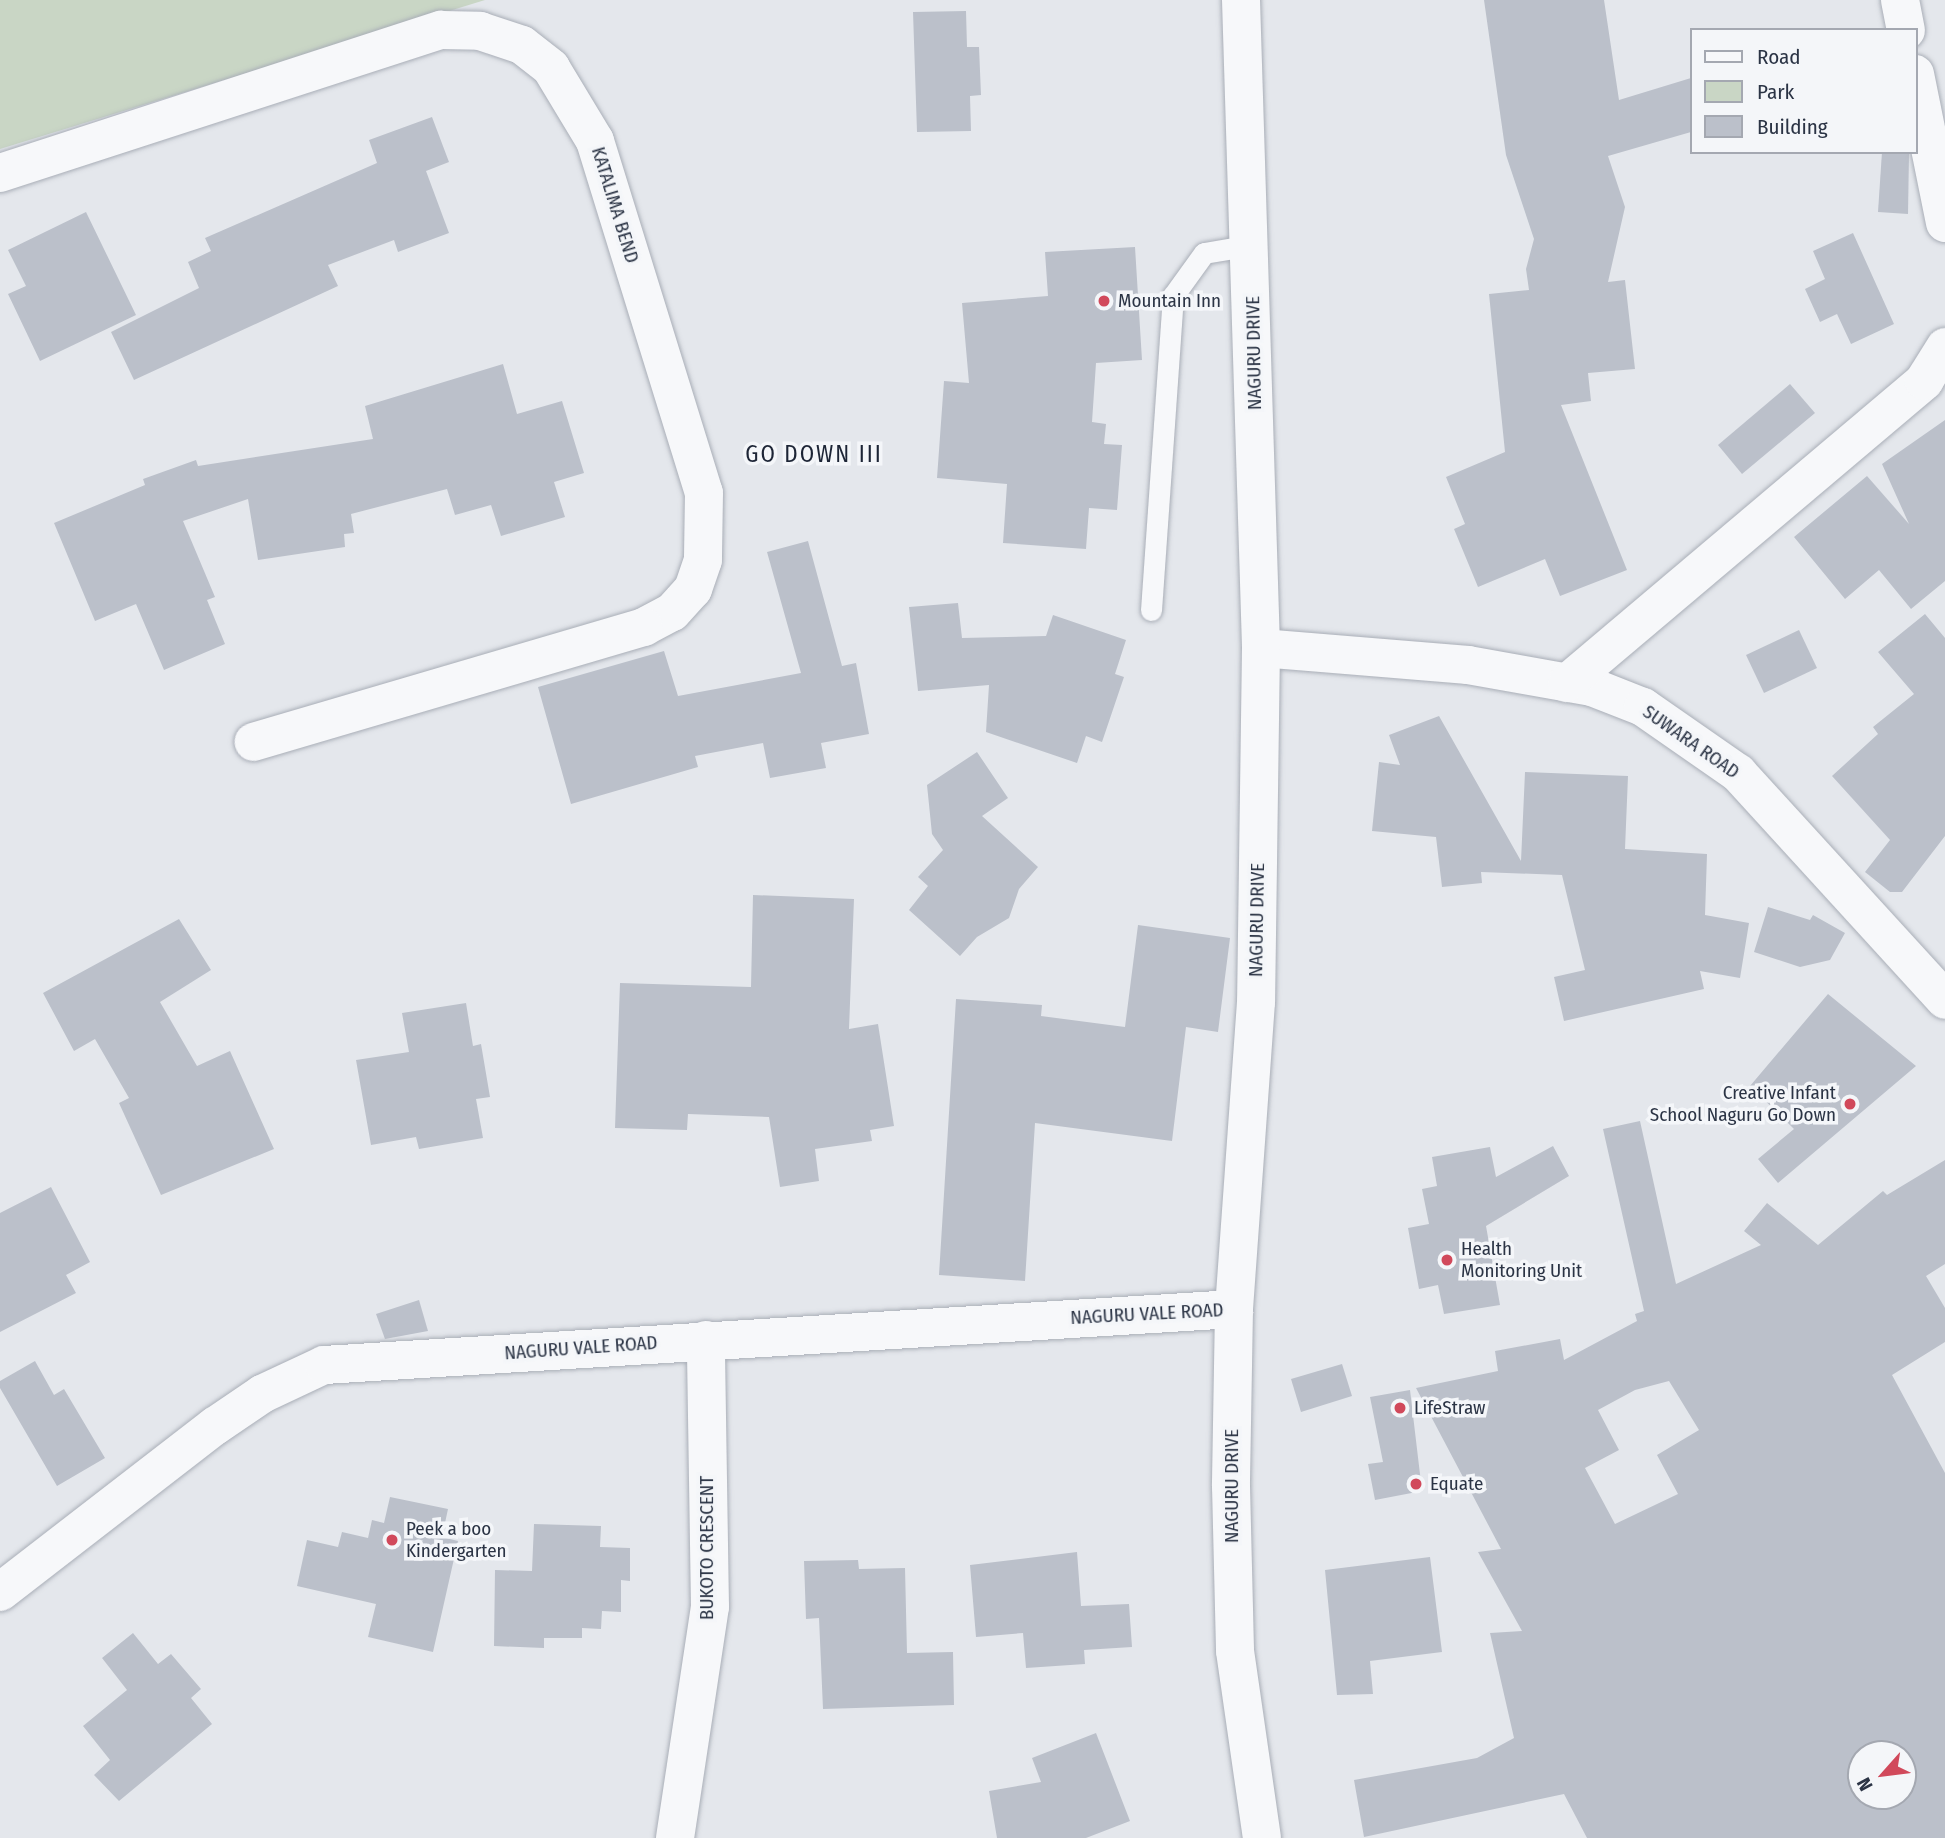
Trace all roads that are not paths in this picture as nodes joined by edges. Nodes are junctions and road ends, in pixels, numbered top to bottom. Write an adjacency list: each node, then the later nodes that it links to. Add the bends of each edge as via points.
1 (1241, 0): 7 (street, NAGURU DRIVE)
2 (1900, 0): 3 (street)
3 (1906, 28)
4 (1917, 84): 6 (street)
5 (0, 173): 12 (street, KATALIMA BEND, via 441,30 480,31 522,45 551,68 595,141 704,494 703,560 693,589 671,612 644,627)
6 (1945, 223)
7 (1252, 245): 9 (lane, via 1204,253 1173,296); 10 (street, NAGURU DRIVE)
8 (1945, 347): 11 (street, via 1924,381)
9 (1152, 610)
10 (1261, 648): 11 (street, SUWARA ROAD, via 1468,665); 14 (street, NAGURU DRIVE, via 1256,1002)
11 (1567, 683): 13 (street, SUWARA ROAD, via 1643,707 1738,773)
12 (254, 743)
13 (1945, 1000)
14 (1234, 1309): 15 (street, NAGURU VALE ROAD); 18 (street, NAGURU DRIVE, via 1235,1651)
15 (706, 1340): 16 (street, NAGURU VALE ROAD, via 324,1365 262,1394 215,1426); 17 (street, BUKOTO CRESCENT, via 710,1606)
16 (0, 1592)
17 (676, 1838)
18 (1262, 1838)

